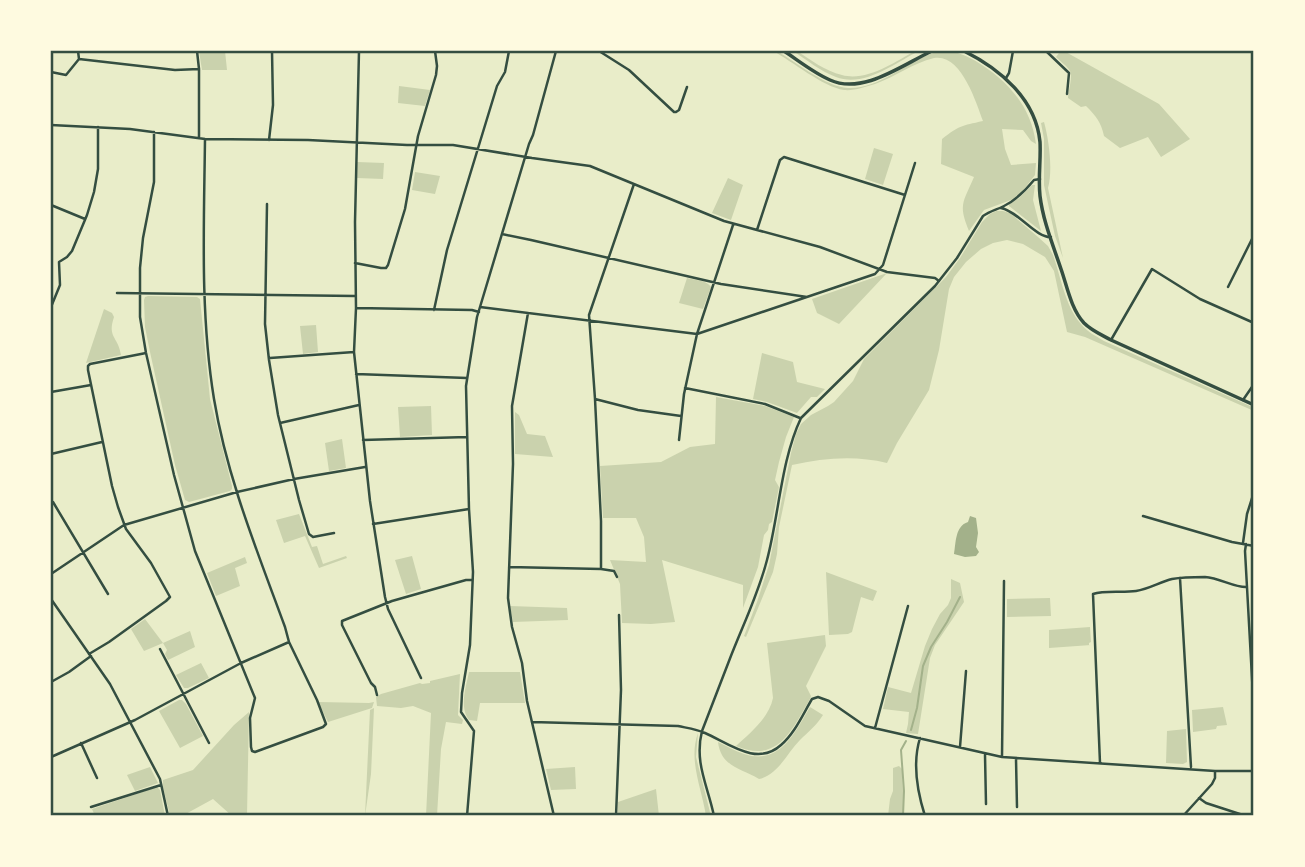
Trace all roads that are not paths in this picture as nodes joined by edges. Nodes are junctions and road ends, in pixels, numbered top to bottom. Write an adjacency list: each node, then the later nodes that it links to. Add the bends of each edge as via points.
1 (78, 51): 14 (street)
2 (197, 51): 15 (street)
3 (272, 51): 25 (street)
4 (359, 51): 26 (street)
5 (435, 51): 27 (street, via 436,75)
6 (509, 51): 28 (street)
7 (556, 51): 29 (street)
8 (599, 51): 18 (street, via 629,70 674,112 679,110)
9 (784, 51): 10 (street, via 829,79 849,85 871,80)
10 (932, 51)
11 (964, 51): 17 (street)
12 (1013, 51): 17 (street)
13 (1046, 51): 19 (street, via 1069,73)
14 (79, 59): 15 (street); 16 (street, via 66,75)
15 (199, 69): 23 (street)
16 (51, 72)
17 (1006, 78): 31 (street, via 1036,125)
18 (687, 87)
19 (1067, 94)
20 (51, 125): 21 (street)
21 (98, 127): 22 (street); 37 (street, via 98,173)
22 (154, 132): 23 (street); 50 (street, via 154,175 143,238)
23 (199, 138): 24 (street)
24 (205, 139): 25 (street); 51 (street)
25 (269, 140): 26 (street)
26 (356, 142): 27 (street); 44 (street)
27 (417, 144): 28 (street); 44 (street, via 406,207 388,265)
28 (479, 148): 29 (street); 58 (street, via 447,250)
29 (525, 157): 32 (street, via 590,166); 40 (street)
30 (915, 163): 33 (street)
31 (1040, 180): 36 (street); 42 (street)
32 (634, 184): 38 (street); 43 (street)
33 (905, 195): 39 (street, via 784,157); 45 (street)
34 (267, 204): 52 (street)
35 (51, 205): 37 (street)
36 (1001, 208): 42 (street, via 1043,237); 46 (street, via 983,216)
37 (85, 219): 55 (street, via 72,251 58,262 60,285)
38 (733, 225): 39 (street); 47 (street)
39 (757, 230): 45 (street)
40 (502, 234): 43 (street); 56 (street)
41 (1254, 236): 48 (street)
42 (1051, 237): 64 (street, via 1078,315 1089,328)
43 (608, 258): 47 (street); 61 (street)
44 (355, 262): 53 (street)
45 (879, 269): 46 (street); 54 (street)
46 (939, 281): 79 (street)
47 (714, 283): 54 (street); 63 (street)
48 (1228, 287)
49 (117, 293): 50 (street)
50 (140, 293): 51 (street); 66 (street)
51 (204, 294): 52 (street); 88 (street, via 214,396)
52 (267, 295): 53 (street); 67 (street)
53 (356, 296): 57 (street)
54 (808, 297): 63 (street)
55 (51, 307)
56 (480, 307): 59 (street); 60 (street)
57 (356, 308): 58 (street); 65 (street)
58 (434, 310): 59 (street)
59 (479, 312): 69 (street)
60 (528, 313): 61 (street); 100 (street, via 512,406)
61 (589, 321): 63 (street); 74 (street)
62 (1254, 323): 64 (street, via 1199,299 1152,269)
63 (697, 334): 72 (street)
64 (1111, 340): 75 (street)
65 (354, 352): 67 (street); 68 (street)
66 (146, 353): 71 (street, via 89,365); 91 (street)
67 (269, 358): 80 (street)
68 (356, 374): 69 (street); 76 (street)
69 (467, 378): 81 (street)
70 (1254, 384): 75 (street)
71 (91, 385): 73 (street); 84 (street)
72 (685, 388): 78 (street); 79 (street, via 765,404)
73 (51, 393)
74 (595, 399): 78 (street); 101 (street)
75 (1243, 400): 77 (street)
76 (359, 405): 80 (street); 82 (street)
77 (1254, 405)
78 (681, 416): 83 (street)
79 (802, 418): 127 (street, via 788,457 761,582)
80 (280, 423): 87 (street)
81 (467, 437): 82 (street); 92 (street)
82 (363, 440): 86 (street)
83 (679, 440)
84 (103, 442): 85 (street); 95 (street)
85 (51, 454)
86 (366, 467): 87 (street); 94 (street)
87 (294, 480): 88 (street); 96 (street, via 309,534)
88 (237, 492): 91 (street); 113 (street)
89 (1254, 492): 97 (street)
90 (53, 502): 99 (street)
91 (182, 507): 95 (street); 116 (street)
92 (469, 509): 94 (street); 105 (street)
93 (1143, 516): 97 (street)
94 (373, 524): 110 (street)
95 (124, 525): 99 (street); 115 (street, via 170,597)
96 (334, 533)
97 (1244, 544): 98 (street); 107 (street)
98 (1254, 545)
99 (83, 552): 102 (street); 108 (street)
100 (509, 567): 101 (street); 124 (street, via 509,613)
101 (601, 569): 103 (street, via 614,571)
102 (51, 575)
103 (617, 577)
104 (1180, 578): 107 (street, via 1208,577); 136 (street, via 1140,590 1093,594); 137 (street)
105 (472, 580): 110 (street); 148 (street, via 461,712 474,732)
106 (1004, 581): 134 (street)
107 (1247, 587): 122 (street)
108 (108, 594)
109 (51, 598): 115 (street)
110 (387, 603): 118 (street); 121 (street, via 342,621)
111 (908, 606): 126 (street)
112 (619, 615): 125 (street)
113 (289, 642): 116 (street); 116 (street, via 317,700 326,724 323,727 251,751 255,698)
114 (160, 649): 120 (street)
115 (90, 655): 119 (street); 123 (street)
116 (241, 663): 120 (street)
117 (966, 671): 131 (street)
118 (421, 678)
119 (51, 682)
120 (183, 694): 123 (street); 130 (street)
121 (377, 695)
122 (1254, 714)
123 (130, 722): 129 (street); 141 (street)
124 (532, 722): 125 (street); 149 (street)
125 (620, 724): 127 (street); 150 (street)
126 (875, 728): 127 (street, via 817,696 783,744 766,753 744,752); 128 (street)
127 (702, 731): 151 (street, via 699,758)
128 (920, 738): 131 (street); 152 (street, via 916,777)
129 (81, 743): 133 (street); 140 (street)
130 (209, 743)
131 (960, 747): 132 (street)
132 (986, 753): 134 (street); 143 (street)
133 (51, 757)
134 (1002, 757): 135 (street)
135 (1016, 759): 136 (street); 145 (street)
136 (1100, 763): 137 (street)
137 (1191, 769): 138 (street)
138 (1215, 771): 139 (street); 142 (street, via 1212,784)
139 (1254, 771)
140 (97, 778)
141 (161, 785): 144 (street); 147 (street)
142 (1199, 798): 146 (street); 153 (street)
143 (986, 804)
144 (91, 807)
145 (1017, 807)
146 (1232, 814): 154 (street)
147 (168, 816)
148 (467, 816)
149 (554, 816)
150 (616, 816)
151 (714, 816)
152 (925, 816)
153 (1183, 816)
154 (1246, 816)

